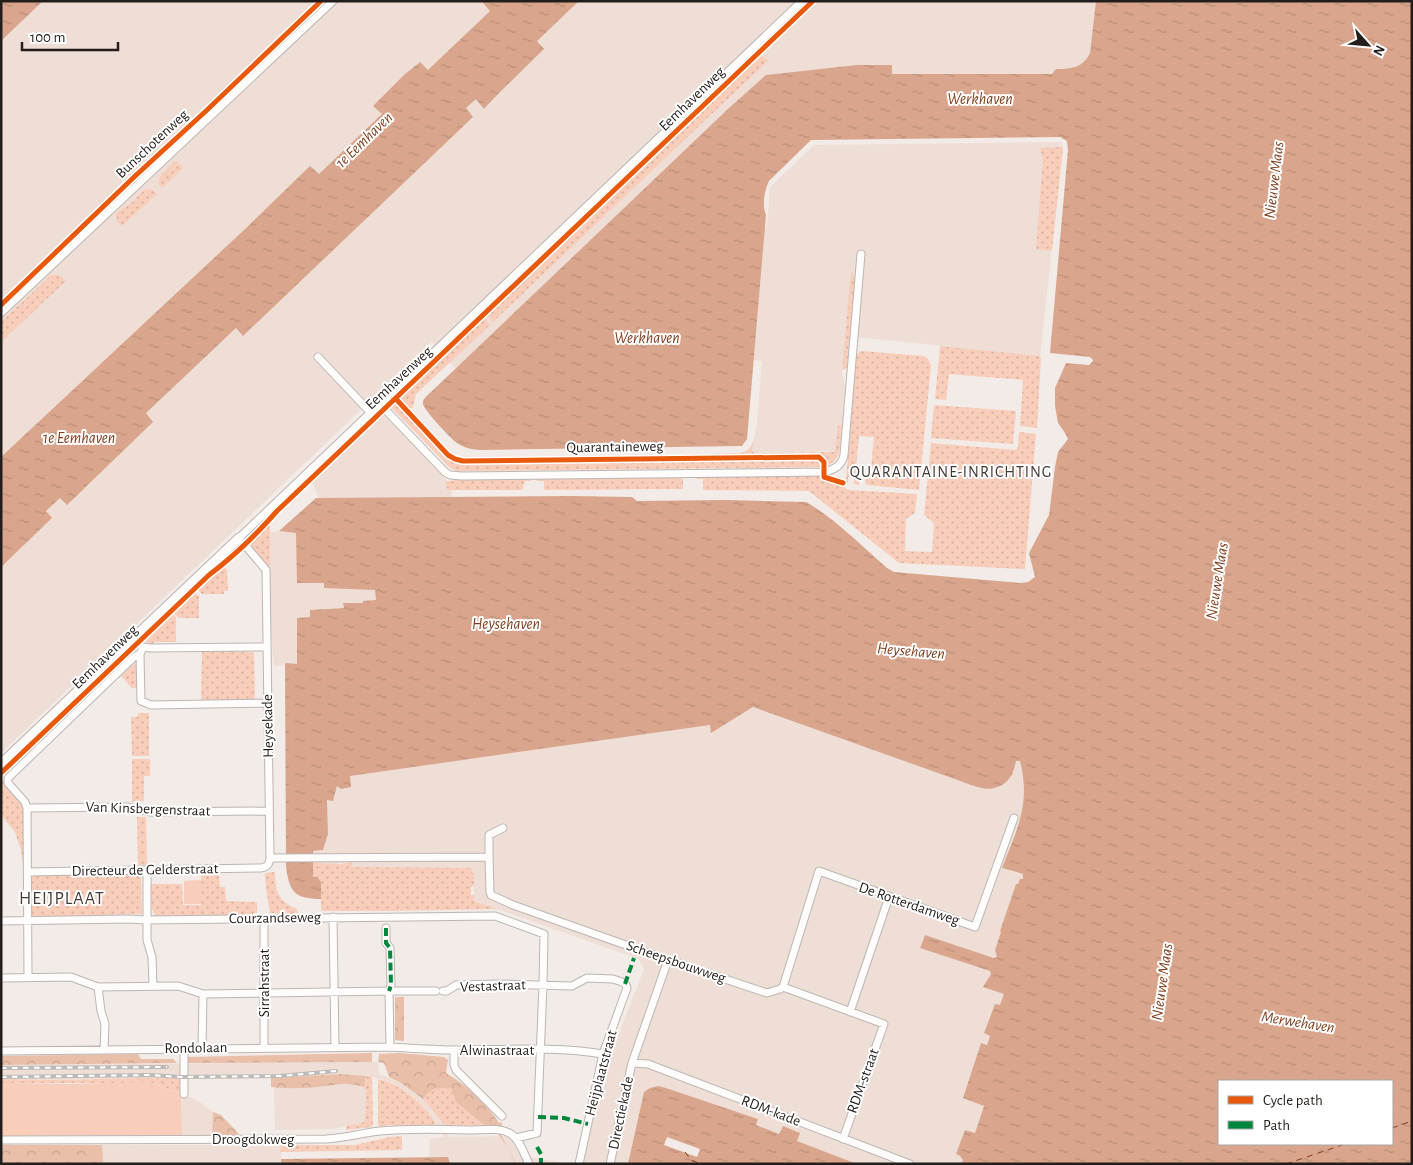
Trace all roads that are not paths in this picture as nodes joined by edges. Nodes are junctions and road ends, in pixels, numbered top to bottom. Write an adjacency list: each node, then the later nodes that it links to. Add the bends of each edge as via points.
1 (332, 1): 4 (street, Bunschotenweg)
2 (802, 1): 6 (street, Eemhavenweg)
3 (861, 254): 6 (street, Quarantaineweg, via 844,455 840,464 830,471 450,475)
4 (1, 313)
5 (318, 357): 7 (street)
6 (379, 403): 7 (street, Eemhavenweg)
7 (370, 412): 8 (street, Eemhavenweg)
8 (239, 538): 9 (street, Eemhavenweg); 10 (street, Heysekade, via 266,570)
9 (134, 638): 11 (street); 13 (street, Eemhavenweg)
10 (267, 647): 11 (street, via 150,648); 12 (street, Heysekade)
11 (142, 651): 12 (street, via 141,701 151,705); 14 (street, via 8,778 8,783)
12 (267, 703): 15 (street, Heysekade)
13 (1, 764)
14 (27, 808): 15 (street, Van Kinsbergenstraat); 21 (street)
15 (268, 811): 19 (street, Heysekade)
16 (1014, 818): 22 (street, De Rotterdamweg, via 975,927)
17 (504, 828): 18 (street, Scheepsbouwweg, via 489,834)
18 (488, 857): 19 (street); 29 (street, Scheepsbouwweg, via 491,895)
19 (270, 858): 20 (street, Directeur de Gelderstraat, via 268,865 261,868)
20 (146, 870): 21 (street, Directeur de Gelderstraat); 26 (street)
21 (28, 872): 25 (street)
22 (889, 897): 36 (street, De Rotterdamweg, via 819,872); 41 (street)
23 (333, 918): 24 (street, Courzandseweg); 34 (street, Courzandseweg, via 495,916 544,934); 39 (street)
24 (264, 919): 26 (street, Courzandseweg); 38 (street, Sirrahstraat)
25 (28, 920): 26 (street, Courzandseweg); 27 (street, Courzandseweg); 30 (street)
26 (146, 920): 33 (street)
27 (1, 921)
28 (386, 928): 37 (street, via 386,943 390,948)
29 (668, 960): 36 (street, Scheepsbouwweg, via 767,993); 52 (street, Directiekade)
30 (28, 977): 31 (street); 35 (street, via 74,977)
31 (1, 978)
32 (625, 984): 34 (street, Vestastraat, via 613,979 586,978 572,986); 51 (street, Heijplaatstraat, via 627,988)
33 (153, 985): 35 (street, Vestastraat); 40 (street, Vestastraat, via 178,986)
34 (543, 985): 37 (street, Vestastraat, via 456,985 447,991); 49 (street)
35 (98, 987): 47 (street, via 105,1024)
36 (783, 987): 41 (street)
37 (389, 991): 39 (street, Vestastraat); 43 (street)
38 (264, 992): 39 (street, Vestastraat); 40 (street, Vestastraat); 42 (street, Sirrahstraat)
39 (334, 992): 45 (street)
40 (203, 994): 44 (street)
41 (850, 1012): 56 (street, RDM-straat, via 884,1024)
42 (264, 1047): 44 (street, Rondolaan); 45 (street, Rondolaan)
43 (390, 1047): 45 (street, Rondolaan); 48 (street, Alwinastraat)
44 (202, 1048): 46 (street, Rondolaan)
45 (335, 1048)
46 (184, 1049): 47 (street, Rondolaan); 53 (street)
47 (104, 1050): 50 (street, Rondolaan)
48 (454, 1050): 49 (street, Alwinastraat); 54 (street, via 456,1070)
49 (540, 1050): 51 (street, Alwinastraat); 55 (street, via 537,1133)
50 (1, 1051)
51 (603, 1054): 59 (street, Heijplaatstraat)
52 (632, 1063): 56 (street, RDM-kade, via 648,1064); 60 (street, Directiekade)
53 (184, 1094)
54 (502, 1116)
55 (516, 1138): 57 (street, Droogdokweg, via 504,1131 435,1128 326,1139); 58 (street)
56 (843, 1139): 61 (street, RDM-kade)
57 (1, 1140)
58 (529, 1164)
59 (579, 1164)
60 (610, 1164)
61 (910, 1164)

